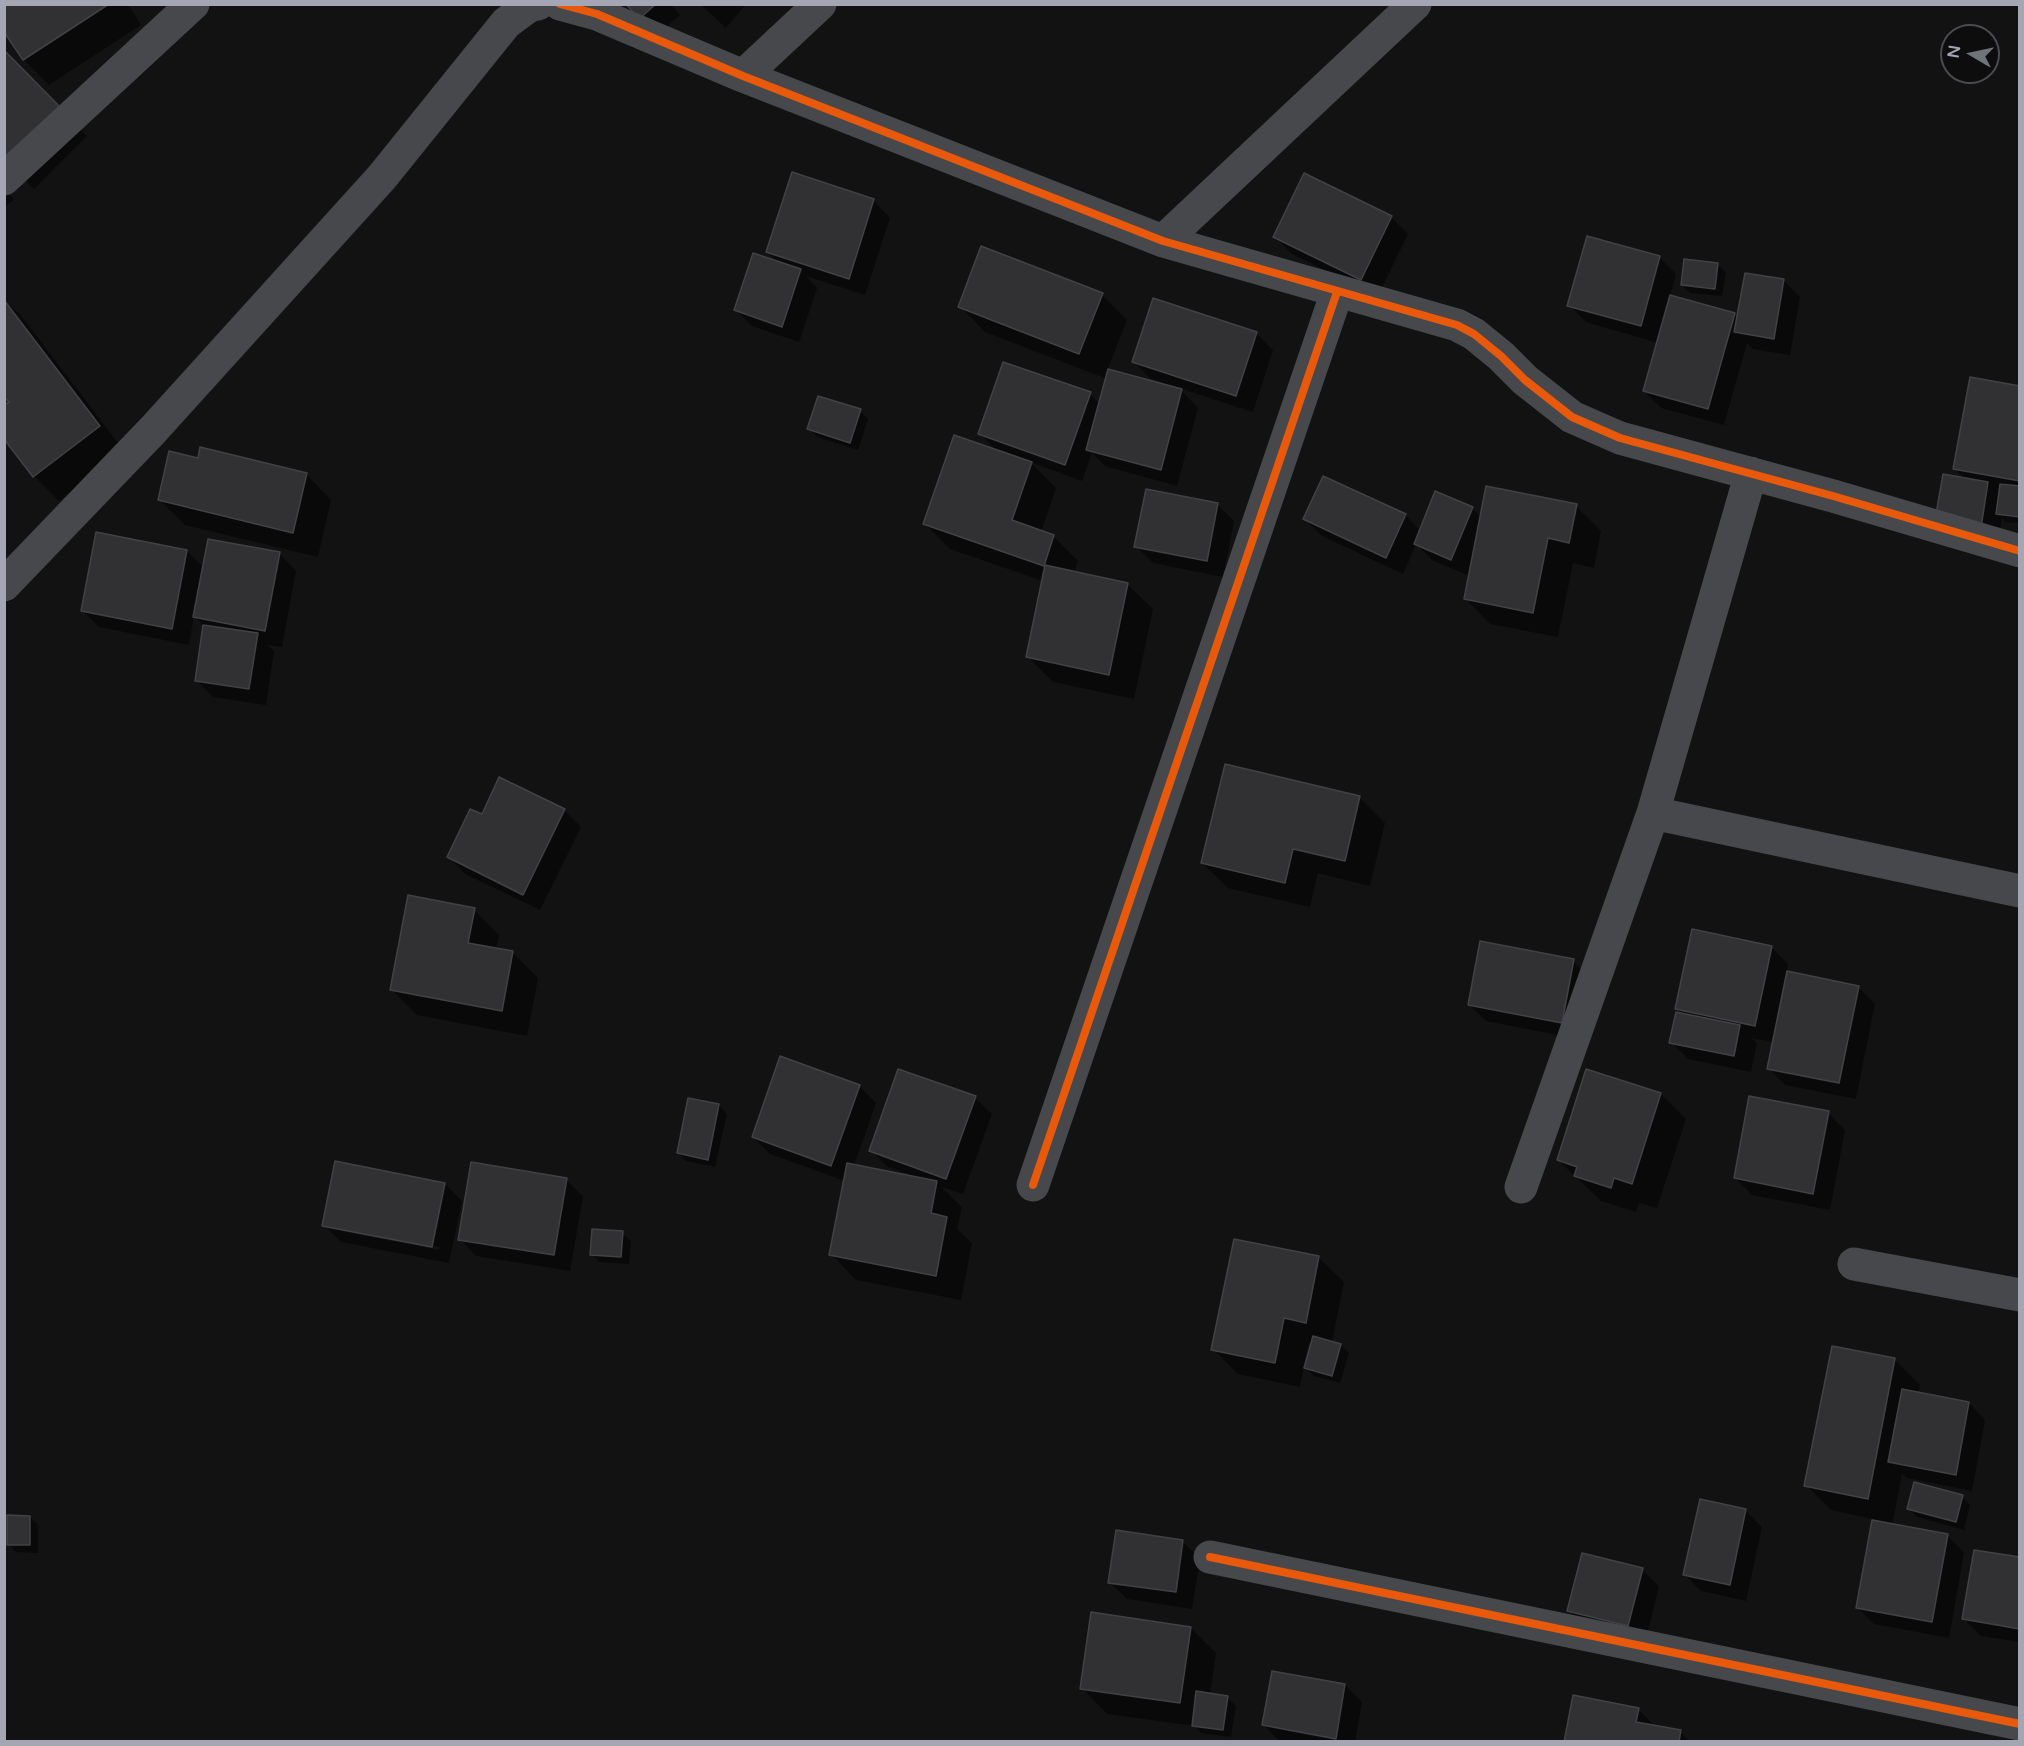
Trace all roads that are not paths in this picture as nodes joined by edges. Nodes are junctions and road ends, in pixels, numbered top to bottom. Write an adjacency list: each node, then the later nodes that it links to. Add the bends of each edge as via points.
1 (193, 4): 7 (street)
2 (560, 4): 6 (street, via 597,14)
3 (820, 4): 6 (street)
4 (1415, 4): 8 (street)
5 (522, 7): 12 (street, via 382,177 153,430)
6 (743, 76): 8 (street)
7 (4, 180)
8 (1163, 241): 9 (street)
9 (1336, 292): 10 (street, via 1464,329 1572,417 1620,438); 15 (street)
10 (1751, 473): 11 (street); 13 (street)
11 (2019, 550)
12 (4, 585)
13 (1653, 813): 14 (street); 16 (street)
14 (2019, 891)
15 (1033, 1185)
16 (1521, 1187)
17 (1854, 1264): 18 (street)
18 (2019, 1295)
19 (1210, 1557): 20 (street)
20 (2019, 1724)

